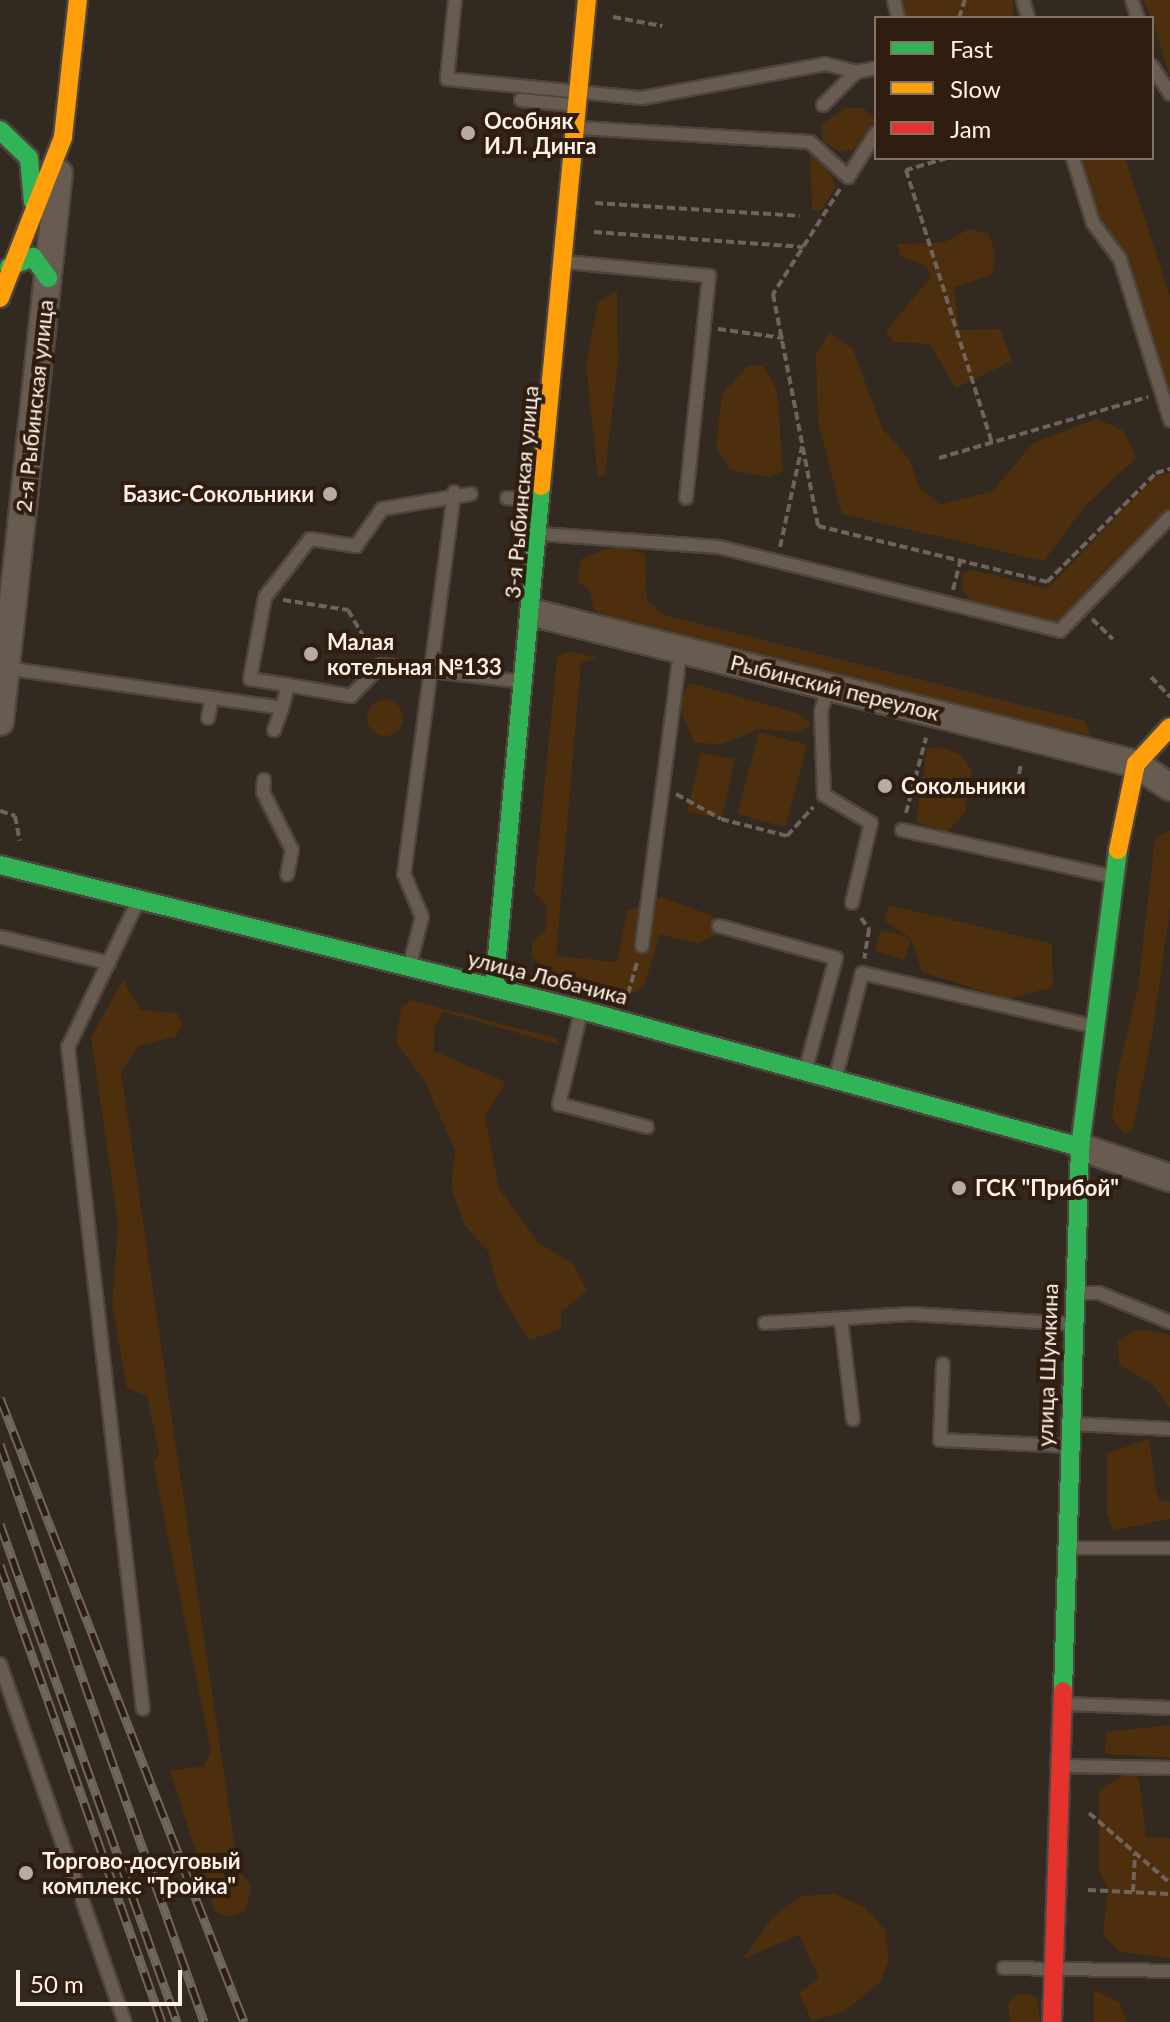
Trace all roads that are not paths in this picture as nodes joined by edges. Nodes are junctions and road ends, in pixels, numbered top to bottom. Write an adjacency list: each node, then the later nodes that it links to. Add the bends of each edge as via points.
1 (78, 0): 14 (street, 2-я Рыбинская улица)
2 (455, 0): 8 (lane, via 447,79)
3 (587, 0): 8 (street, 3-я Рыбинская улица)
4 (874, 68): 6 (lane)
5 (1154, 69): 7 (lane)
6 (856, 72): 8 (lane, via 825,64 642,98); 10 (lane)
7 (1170, 94)
8 (579, 99): 9 (lane); 12 (street, 3-я Рыбинская улица)
9 (521, 100)
10 (823, 105)
11 (0, 128): 14 (street); 16 (street, via 29,158)
12 (576, 128): 13 (lane, via 810,142 848,177); 17 (street, 3-я Рыбинская улица)
13 (874, 136)
14 (63, 137): 16 (street, 2-я Рыбинская улица); 19 (street, 2-я Рыбинская улица)
15 (1074, 160): 21 (lane, via 1093,223 1120,259)
16 (32, 206): 18 (street, 2-я Рыбинская улица)
17 (565, 262): 25 (lane, via 709,276); 26 (street, 3-я Рыбинская улица)
18 (9, 267): 19 (street, via 33,257); 20 (street, 2-я Рыбинская улица)
19 (48, 278): 31 (street, 2-я Рыбинская улица)
20 (0, 298)
21 (1170, 420)
22 (454, 492): 23 (lane); 32 (lane); 34 (lane, via 382,509 356,546 310,539 265,597 250,679)
23 (471, 494)
24 (507, 498): 26 (lane)
25 (686, 498)
26 (544, 502): 28 (street, 3-я Рыбинская улица)
27 (1170, 517): 28 (lane, via 1060,631 719,547)
28 (541, 534): 29 (street, 3-я Рыбинская улица)
29 (534, 613): 30 (street, Рыбинский переулок); 33 (street, 3-я Рыбинская улица)
30 (681, 647): 35 (street, Рыбинский переулок); 55 (lane)
31 (4, 668): 36 (lane); 39 (street, 2-я Рыбинская улица)
32 (426, 672): 33 (lane); 34 (lane, via 381,665 351,696); 57 (lane, via 404,874 422,917)
33 (526, 682): 58 (street, 3-я Рыбинская улица)
34 (288, 685): 37 (lane)
35 (829, 685): 42 (street, Рыбинский переулок); 50 (lane, via 821,711 824,795 871,823)
36 (212, 698): 37 (lane); 38 (lane)
37 (282, 708): 41 (lane)
38 (208, 718)
39 (0, 722)
40 (1170, 727): 42 (street, улица Шумкина)
41 (274, 730)
42 (1136, 764): 44 (street, Рыбинский переулок); 48 (street, улица Шумкина, via 1125,791)
43 (264, 780): 47 (lane, via 263,792 292,850)
44 (1170, 787)
45 (902, 830): 48 (lane)
46 (0, 865): 49 (street, улица Лобачика)
47 (287, 875)
48 (1113, 877): 60 (street, улица Шумкина)
49 (137, 903): 53 (street, улица Лобачика); 56 (lane)
50 (852, 903)
51 (279, 917): 53 (lane)
52 (719, 926): 61 (lane, via 836,958)
53 (274, 936): 57 (street, улица Лобачика)
54 (0, 937): 56 (lane)
55 (642, 946)
56 (109, 963): 81 (lane, via 68,1047)
57 (409, 967): 58 (street, улица Лобачика)
58 (494, 988): 59 (street, улица Лобачика)
59 (582, 1010): 61 (street, улица Лобачика); 63 (lane, via 559,1104)
60 (1095, 1027): 62 (lane, via 862,973); 64 (street, улица Шумкина)
61 (805, 1072): 62 (street, улица Лобачика)
62 (835, 1080): 64 (street, улица Лобачика)
63 (647, 1127)
64 (1080, 1147): 65 (street); 66 (street, улица Шумкина)
65 (1170, 1178)
66 (1073, 1293): 68 (lane, via 1099,1293); 70 (street, улица Шумкина)
67 (841, 1320): 69 (lane); 70 (lane, via 911,1314); 72 (lane)
68 (1170, 1322)
69 (765, 1323)
70 (1073, 1324): 73 (street, улица Шумкина)
71 (943, 1364): 75 (lane, via 940,1440)
72 (853, 1419)
73 (1070, 1424): 74 (lane); 75 (street, улица Шумкина)
74 (1170, 1429)
75 (1069, 1446): 76 (street, улица Шумкина)
76 (1066, 1548): 77 (lane); 79 (street, улица Шумкина)
77 (1170, 1548)
78 (0, 1664): 87 (lane)
79 (1061, 1703): 80 (lane); 82 (street, улица Шумкина)
80 (1170, 1708)
81 (143, 1709)
82 (1059, 1766): 83 (lane); 85 (street, улица Шумкина)
83 (1170, 1768)
84 (1004, 1968): 85 (lane)
85 (1053, 1969): 86 (lane); 88 (street, улица Шумкина)
86 (1170, 1971)
87 (125, 2022)
88 (1052, 2022)

